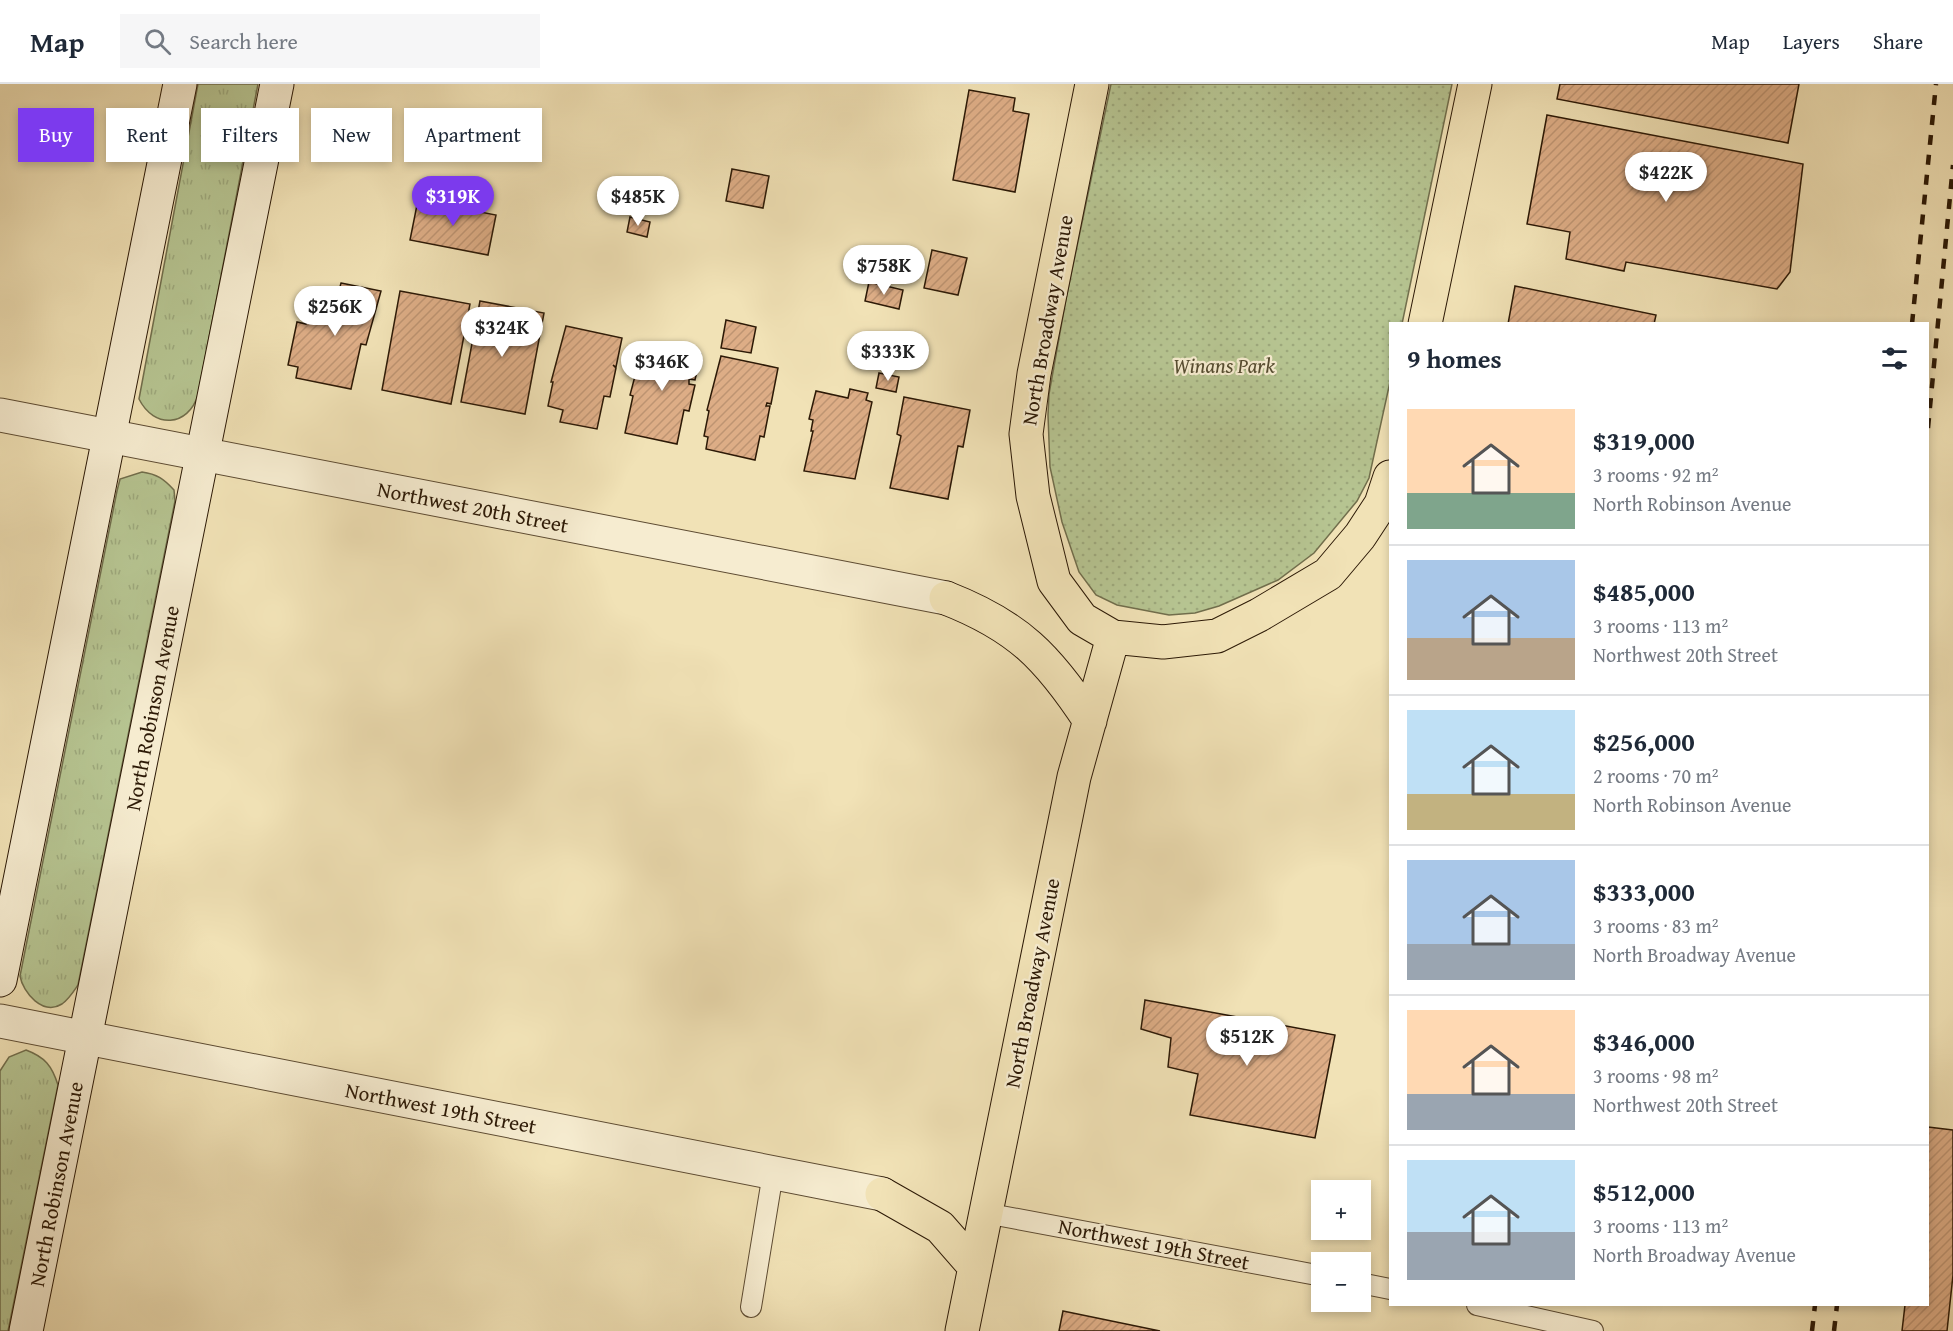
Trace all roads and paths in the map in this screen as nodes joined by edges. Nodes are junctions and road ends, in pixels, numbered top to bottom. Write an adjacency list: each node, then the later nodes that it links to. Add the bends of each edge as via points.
1 (180, 84): 7 (street)
2 (277, 84): 8 (street, North Robinson Avenue)
3 (1092, 84): 11 (main road, North Broadway Avenue, via 1034,374 1026,434 1033,496 1054,581 1082,619)
4 (1475, 84): 5 (main road)
5 (1425, 322)
6 (0, 415): 7 (street, Northwest 20th Street)
7 (110, 436): 8 (street, Northwest 20th Street); 13 (street)
8 (203, 455): 10 (street, Northwest 20th Street); 15 (street, North Robinson Avenue)
9 (1389, 480): 11 (main road, North Broadway Avenue, via 1381,504 1328,574 1260,615 1216,636 1163,642)
10 (946, 598): 12 (main road, via 999,621 1018,636 1061,677)
11 (1113, 637): 12 (main road, North Broadway Avenue)
12 (1090, 721): 18 (main road, North Broadway Avenue, via 1074,777)
13 (0, 980)
14 (0, 1021): 15 (street, Northwest 19th Street)
15 (86, 1038): 16 (street, Northwest 19th Street); 25 (street, North Robinson Avenue)
16 (773, 1173): 17 (street, Northwest 19th Street); 24 (lane)
17 (882, 1194): 19 (main road, via 940,1227)
18 (986, 1213): 19 (main road, North Broadway Avenue); 20 (lane, Northwest 19th Street)
19 (975, 1267): 26 (main road, North Broadway Avenue)
20 (1311, 1274)
21 (1371, 1285): 22 (lane)
22 (1389, 1289)
23 (1480, 1306): 27 (lane)
24 (751, 1307)
25 (27, 1331)
26 (962, 1331)
27 (1593, 1331)

